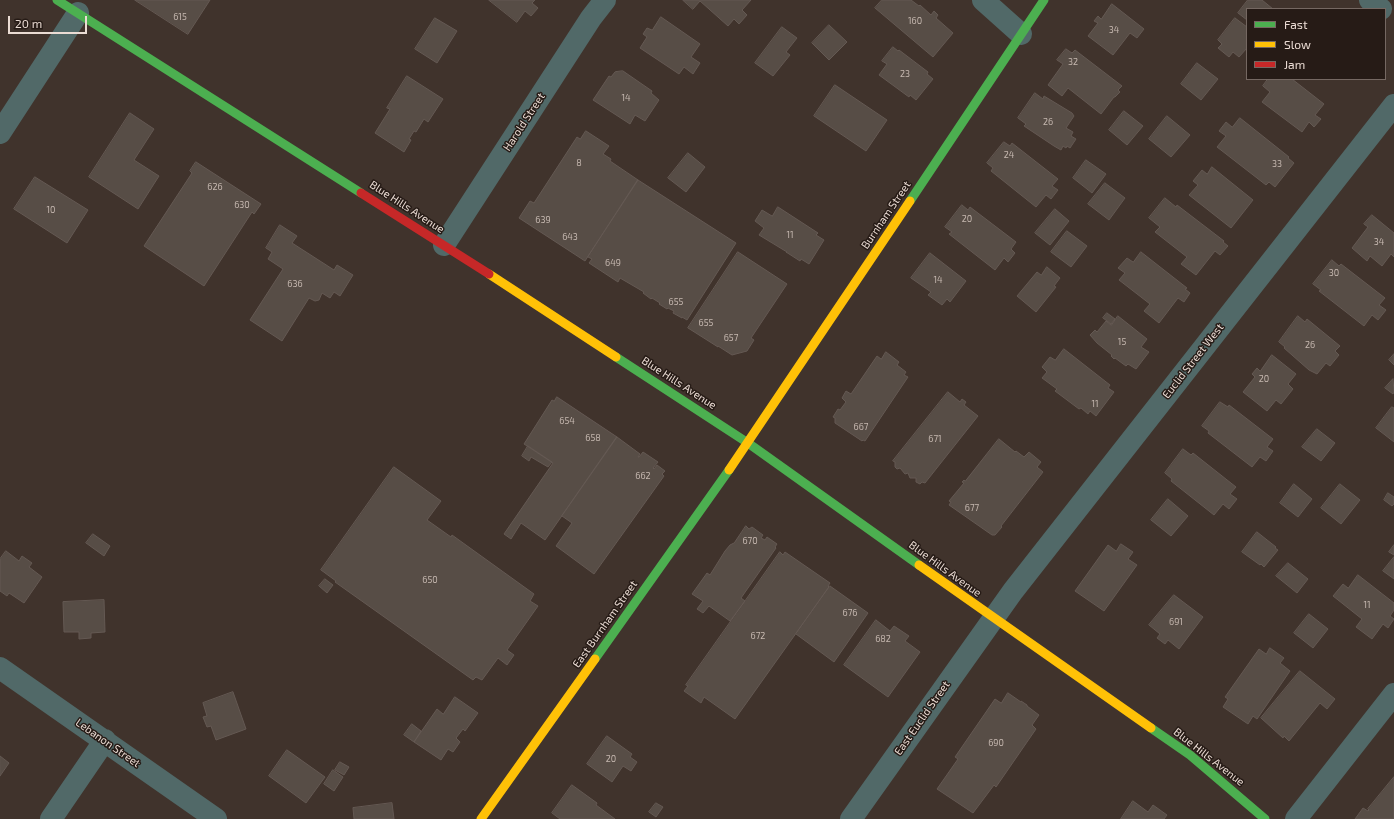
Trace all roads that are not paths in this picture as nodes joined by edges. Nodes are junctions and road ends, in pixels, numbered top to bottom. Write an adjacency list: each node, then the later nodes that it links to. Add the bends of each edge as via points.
1 (57, 0): 7 (main road, Blue Hills Avenue)
2 (605, 0): 13 (street, Harold Street)
3 (983, 0): 10 (street)
4 (1044, 0): 10 (main road, Burnham Street)
5 (1370, 0): 6 (street)
6 (1379, 8)
7 (78, 13): 12 (street); 13 (main road, Blue Hills Avenue)
8 (1386, 14): 9 (street)
9 (1394, 20)
10 (1021, 34): 14 (main road, Burnham Street)
11 (1394, 105): 15 (street, Euclid Street West, via 1012,591)
12 (0, 133)
13 (444, 245): 14 (main road, Blue Hills Avenue)
14 (748, 443): 15 (main road, Blue Hills Avenue); 21 (main road, East Burnham Street)
15 (994, 618): 22 (street, East Euclid Street); 23 (main road, Blue Hills Avenue, via 1190,755)
16 (0, 668): 18 (street, Lebanon Street)
17 (1394, 694): 24 (street)
18 (105, 740): 19 (street); 20 (street, Lebanon Street)
19 (51, 819)
20 (216, 819)
21 (482, 819)
22 (851, 819)
23 (1265, 819)
24 (1296, 819)

